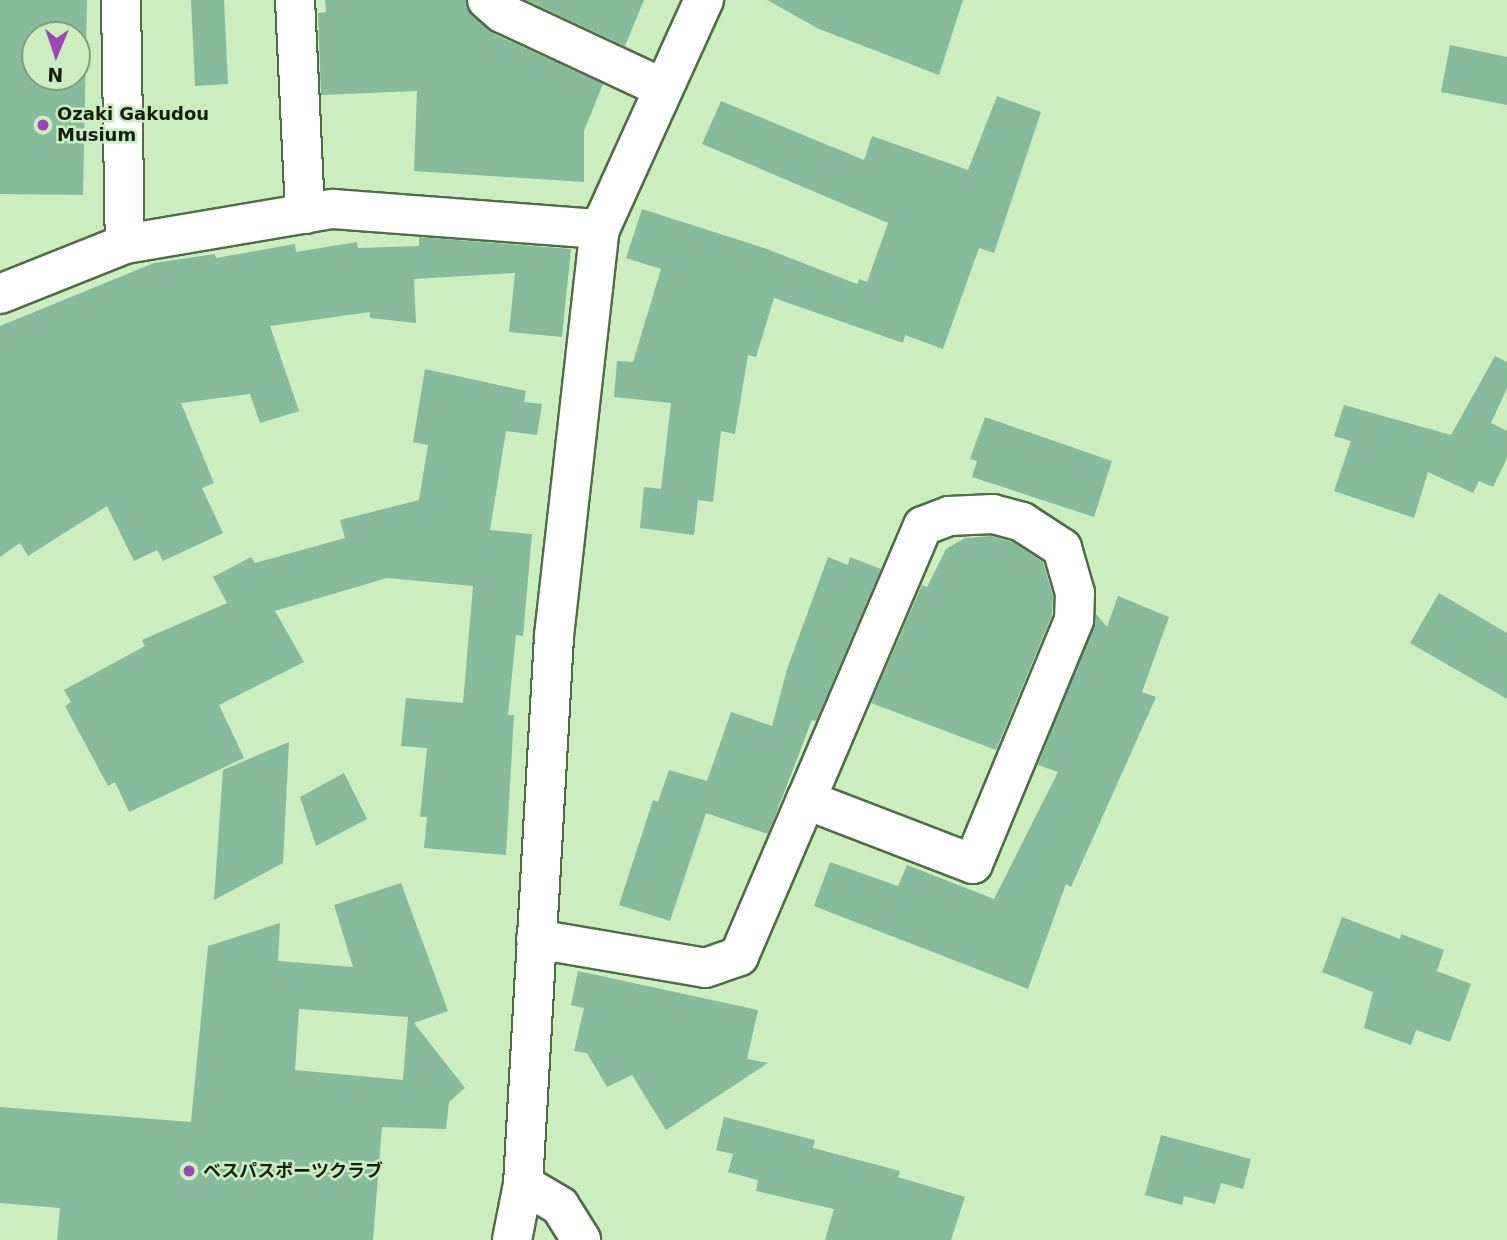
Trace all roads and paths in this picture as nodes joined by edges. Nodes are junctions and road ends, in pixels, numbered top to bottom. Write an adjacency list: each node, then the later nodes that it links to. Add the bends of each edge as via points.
1 (121, 0): 8 (street)
2 (295, 0): 6 (street)
3 (487, 0): 5 (street, via 502,13)
4 (704, 0): 5 (street)
5 (661, 87): 7 (street)
6 (305, 214): 7 (street, via 333,209); 8 (street)
7 (600, 229): 11 (street, via 554,636)
8 (125, 244): 9 (street)
9 (0, 294)
10 (806, 800): 10 (street, via 923,526 949,516 993,514 1022,522 1062,548 1075,593 1074,620 973,864); 11 (street, via 739,956 705,968)
11 (536, 939): 12 (street)
12 (523, 1184): 13 (street); 14 (street, via 560,1206)
13 (512, 1240)
14 (581, 1240)

